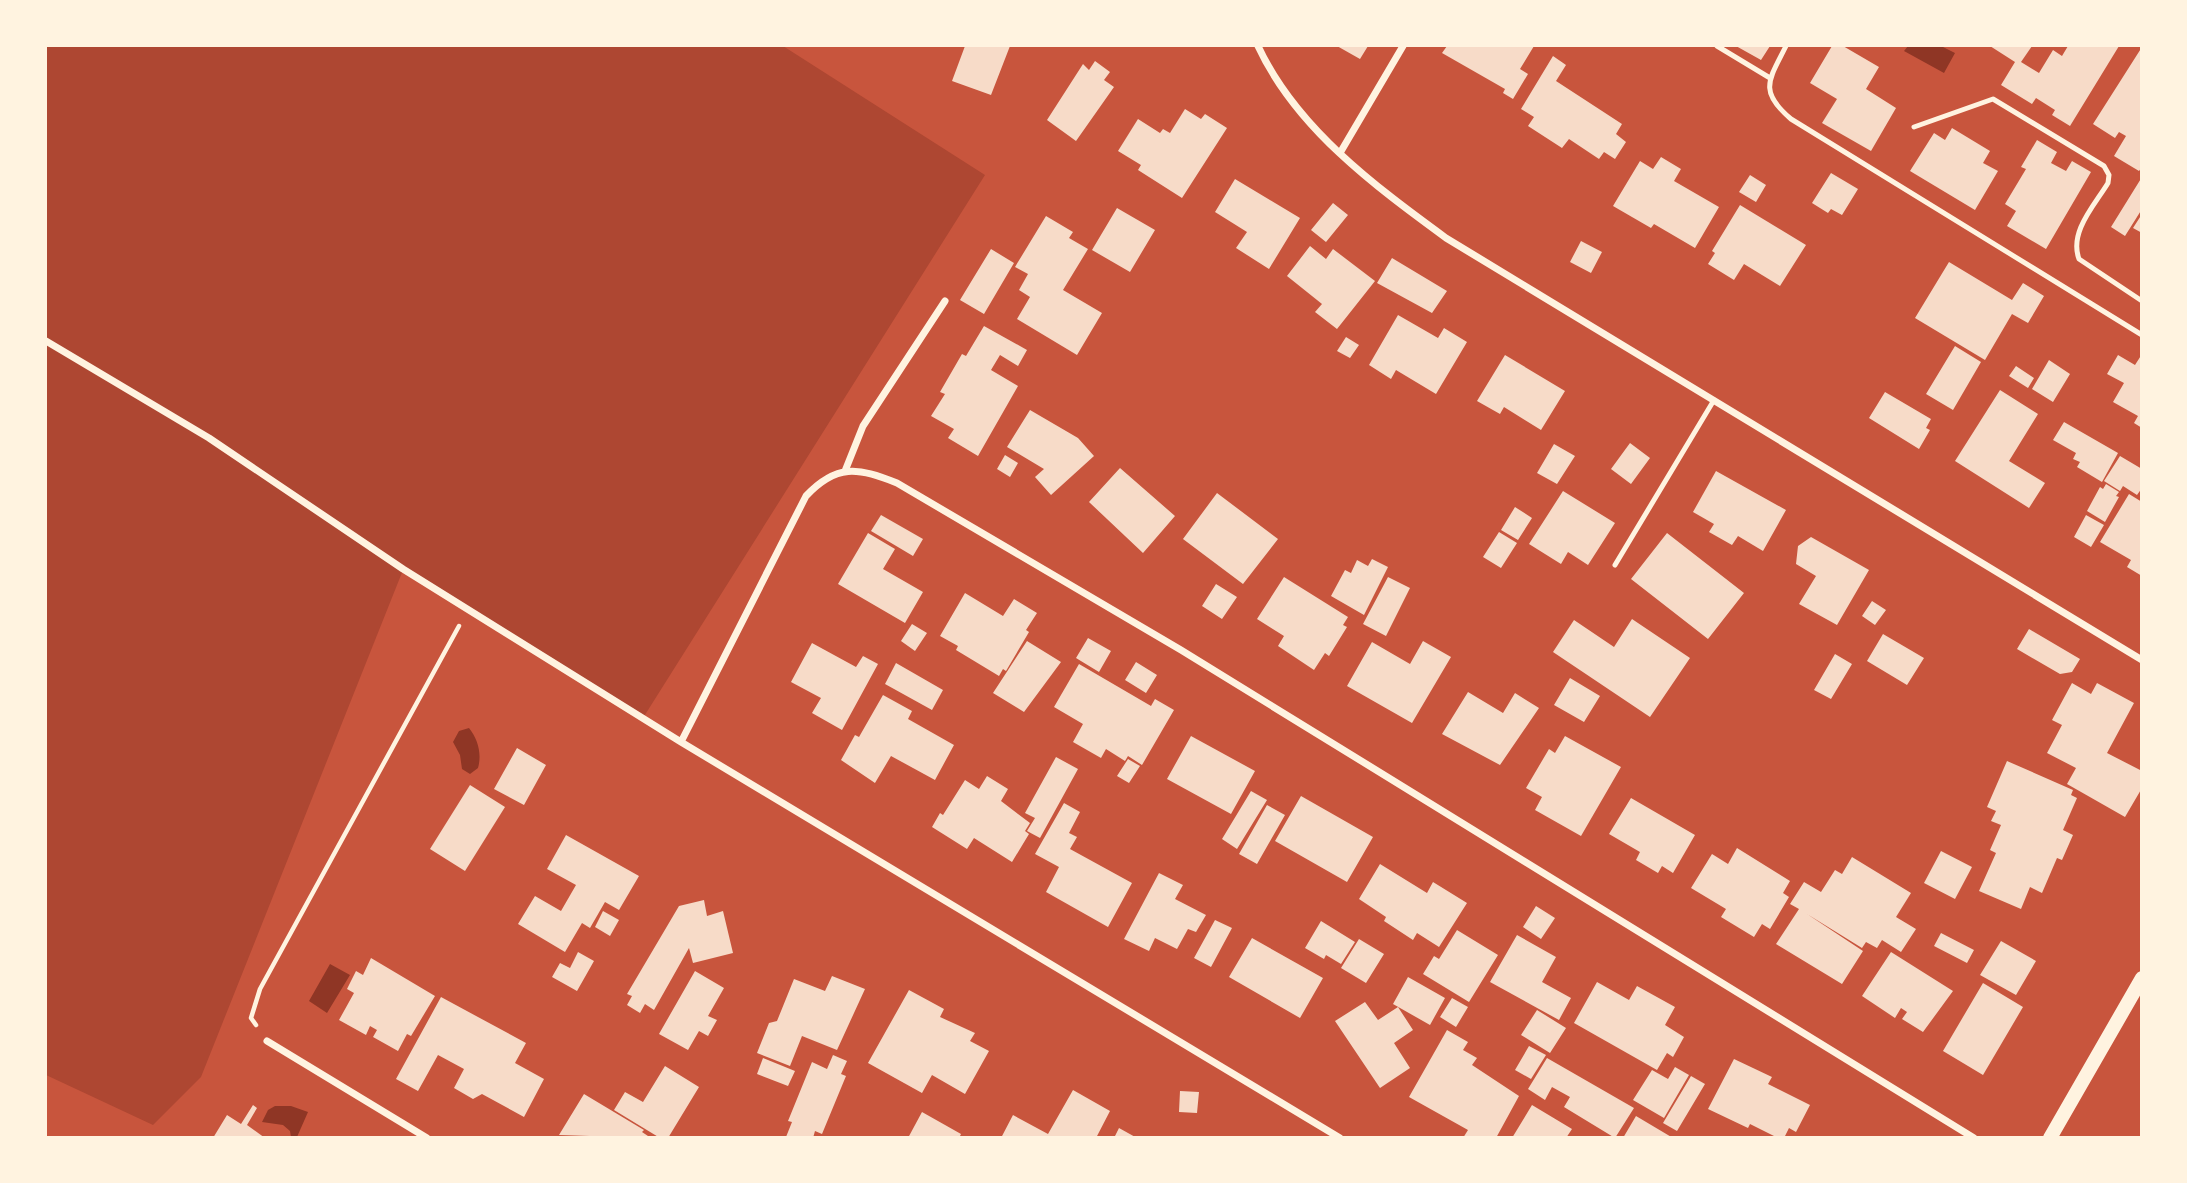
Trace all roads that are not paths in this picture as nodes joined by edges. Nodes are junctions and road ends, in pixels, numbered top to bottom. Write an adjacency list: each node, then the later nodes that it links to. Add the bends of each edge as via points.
1 (1258, 46): 7 (street, via 1297,108)
2 (1403, 46): 7 (street)
3 (1717, 46): 5 (lane)
4 (1786, 46): 5 (lane)
5 (1770, 78): 10 (lane, via 1768,93 1774,105 1811,133)
6 (1914, 127): 9 (lane, via 1993,99 2104,166 2108,183 2076,237 2075,249 2079,259)
7 (1340, 153): 12 (street, via 1380,190 1446,238)
8 (944, 301): 13 (street, via 863,426)
9 (2141, 301)
10 (2141, 335)
11 (46, 341): 16 (street, via 209,438 468,610)
12 (1714, 400): 14 (lane); 15 (street)
13 (845, 471): 16 (street, via 823,477 806,496); 21 (street, via 872,472 897,483 1157,636)
14 (1615, 565)
15 (2141, 660)
16 (681, 742): 20 (street)
17 (2141, 978): 22 (main road)
18 (267, 1041): 19 (street)
19 (427, 1138)
20 (1340, 1138)
21 (1974, 1138)
22 (2050, 1138)

